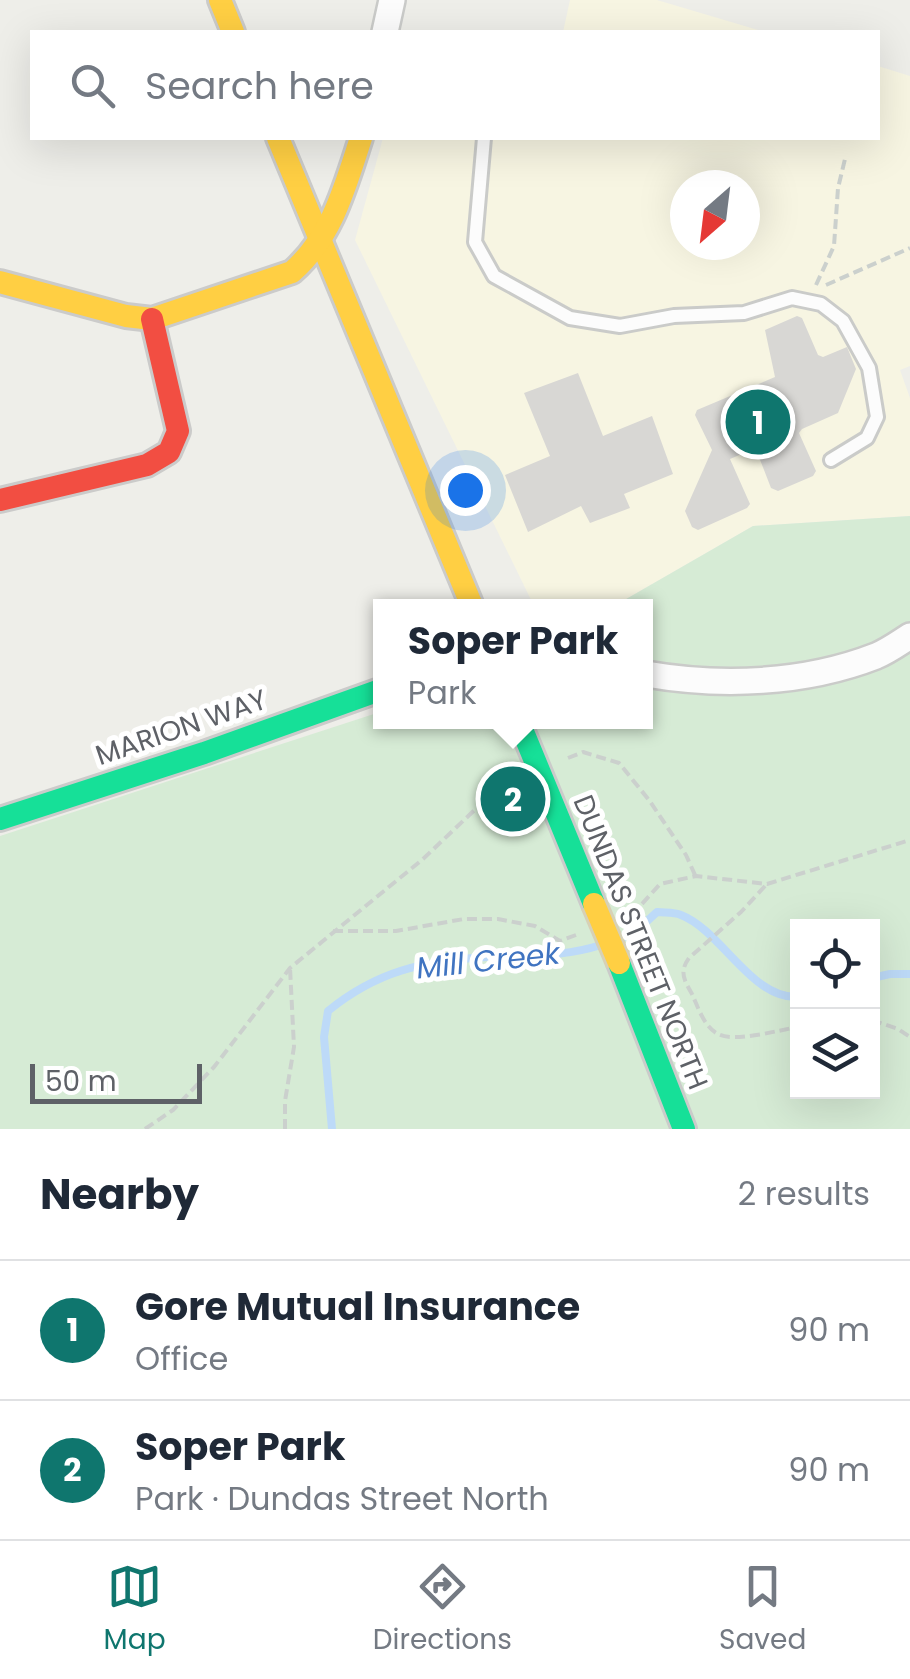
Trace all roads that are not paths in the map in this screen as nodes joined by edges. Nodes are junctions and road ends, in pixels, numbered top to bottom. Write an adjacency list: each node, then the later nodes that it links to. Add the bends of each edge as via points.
1 (220, 0): 3 (street)
2 (392, 0): 4 (street)
3 (233, 30)
4 (385, 30)
5 (279, 140): 8 (street)
6 (360, 140): 8 (street)
7 (484, 140): 11 (lane, via 475,242 494,276 570,318 620,326 744,313 792,298 822,304 843,320 868,368 877,417 867,438)
8 (322, 240): 10 (street, via 292,272); 13 (street)
9 (0, 282): 10 (street)
10 (152, 319): 12 (street, via 178,431 169,452 147,466)
11 (831, 460)
12 (0, 500)
13 (469, 599)
14 (910, 636): 15 (street, via 878,655 778,680)
15 (653, 675)
16 (373, 693): 18 (street, MARION WAY)
17 (522, 729): 19 (street, DUNDAS STREET NORTH, bridge)
18 (0, 819)
19 (684, 1129)

